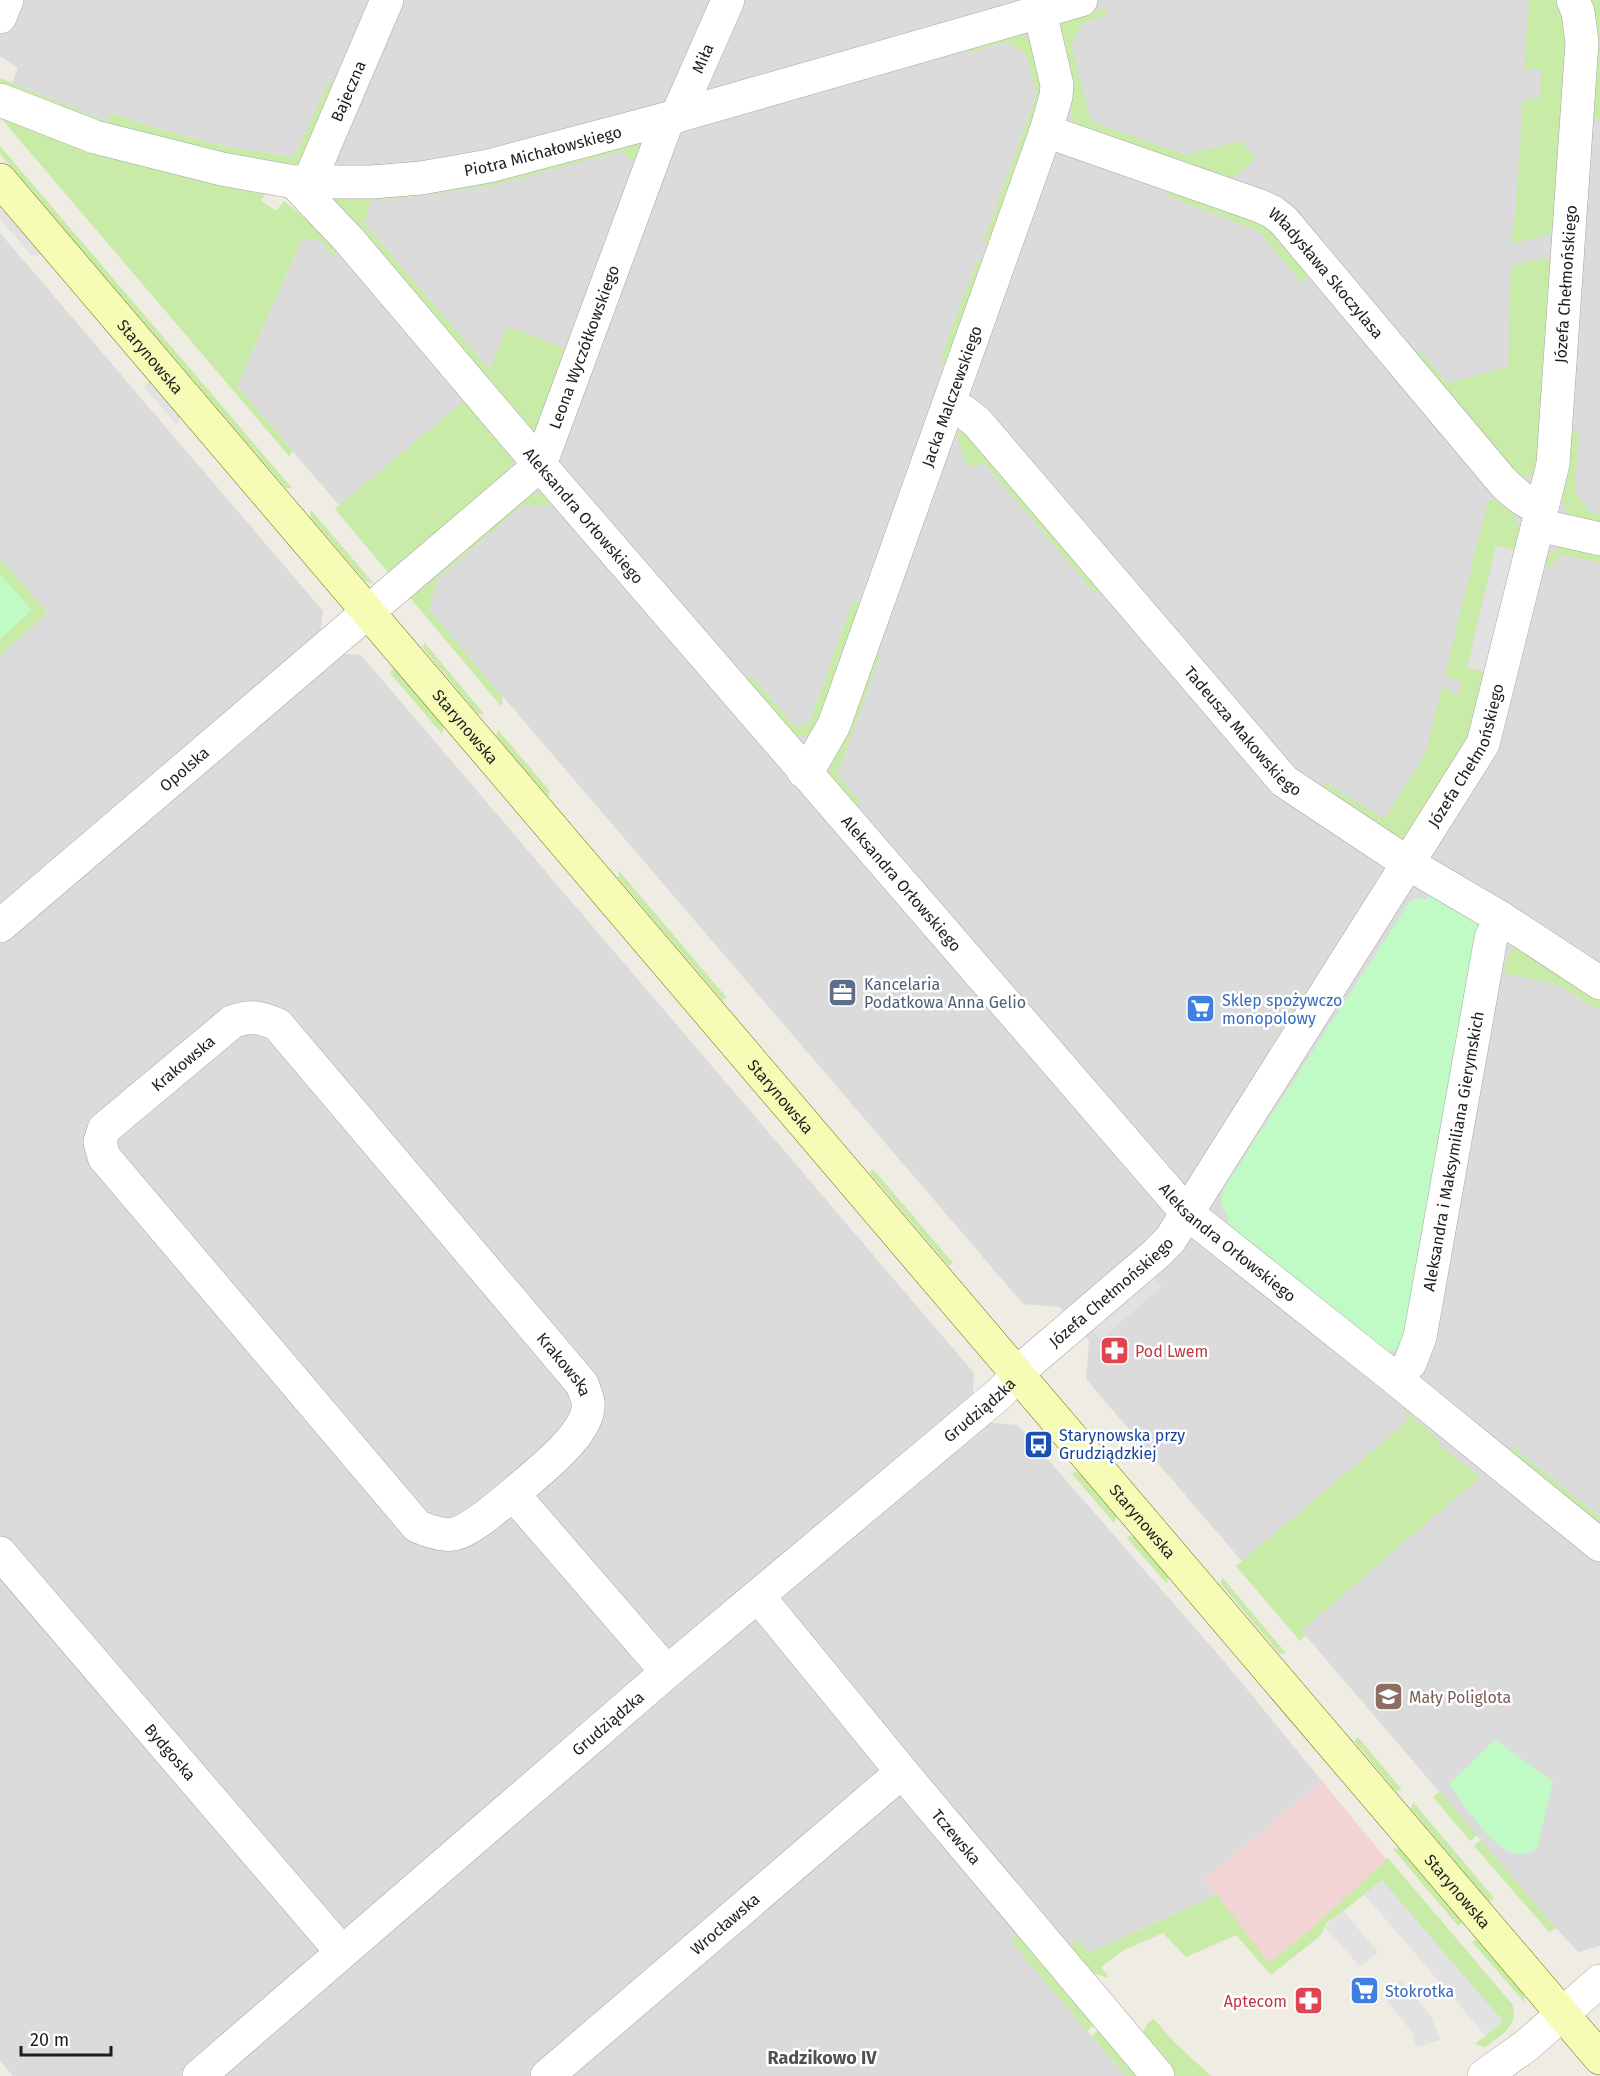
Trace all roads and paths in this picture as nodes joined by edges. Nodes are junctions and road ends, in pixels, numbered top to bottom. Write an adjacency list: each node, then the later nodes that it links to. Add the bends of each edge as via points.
1 (7, 0): 7 (street)
2 (387, 0): 12 (street, Bajeczna)
3 (728, 0): 9 (street, Miła)
4 (1081, 0): 6 (street, Piotra Michałowskiego)
5 (1573, 0): 15 (street, Józefa Chełmońskiego, via 1582,42 1579,95 1553,464)
6 (1040, 12): 9 (street, Piotra Michałowskiego); 10 (street, Jacka Malczewskiego, via 1057,85)
7 (0, 17)
8 (0, 100): 12 (street, Piotra Michałowskiego, via 95,136 222,170)
9 (673, 117): 12 (street, Piotra Michałowskiego, via 489,166 421,178); 14 (street, Leona Wyczółkowskiego)
10 (1046, 131): 13 (street, Jacka Malczewskiego); 15 (street, Władysława Skoczylasa, via 1273,212 1502,481)
11 (0, 180): 17 (street, Starynowska)
12 (301, 182): 14 (street, Aleksandra Orłowskiego)
13 (949, 405): 18 (street, Jacka Malczewskiego, via 834,725); 19 (street, Tadeusza Makowskiego, via 977,422 1284,781)
14 (540, 465): 17 (street, Leona Wyczółkowskiego); 18 (street, Aleksandra Orłowskiego)
15 (1540, 517): 16 (street, Władysława Skoczylasa); 19 (street, Józefa Chełmońskiego, via 1483,744)
16 (1600, 539)
17 (368, 612): 21 (street, Opolska); 24 (street, Starynowska)
18 (803, 771): 23 (street, Aleksandra Orłowskiego)
19 (1408, 864): 20 (street, Tadeusza Makowskiego); 23 (street, Józefa Chełmońskiego)
20 (1501, 918): 22 (street, Tadeusza Makowskiego); 25 (street, Aleksandra i Maksymiliana Gierymskich, via 1491,938 1420,1337 1410,1363)
21 (0, 926)
22 (1600, 983)
23 (1187, 1213): 24 (street, Józefa Chełmońskiego, via 1156,1254); 25 (street, Aleksandra Orłowskiego)
24 (1018, 1374): 29 (street, Grudziądzka); 34 (street, Starynowska)
25 (1396, 1379): 27 (street, Aleksandra Orłowskiego)
26 (513, 1494): 26 (street, Krakowska, via 454,1534 435,1533 417,1526 104,1157 100,1142 105,1129 232,1022 262,1017 278,1025 582,1384 588,1403 585,1422 574,1438); 30 (street)
27 (1600, 1545)
28 (0, 1553): 32 (street, Bydgoska)
29 (758, 1596): 30 (street, Grudziądzka); 31 (street, Tczewska)
30 (666, 1672): 32 (street, Grudziądzka)
31 (902, 1772): 37 (street, Wrocławska); 38 (street, Tczewska)
32 (341, 1951): 36 (street, Grudziądzka)
33 (1600, 1981): 34 (street)
34 (1563, 2014): 35 (street, Starynowska); 39 (street)
35 (1600, 2058)
36 (199, 2076)
37 (546, 2076)
38 (1158, 2076)
39 (1484, 2076)

